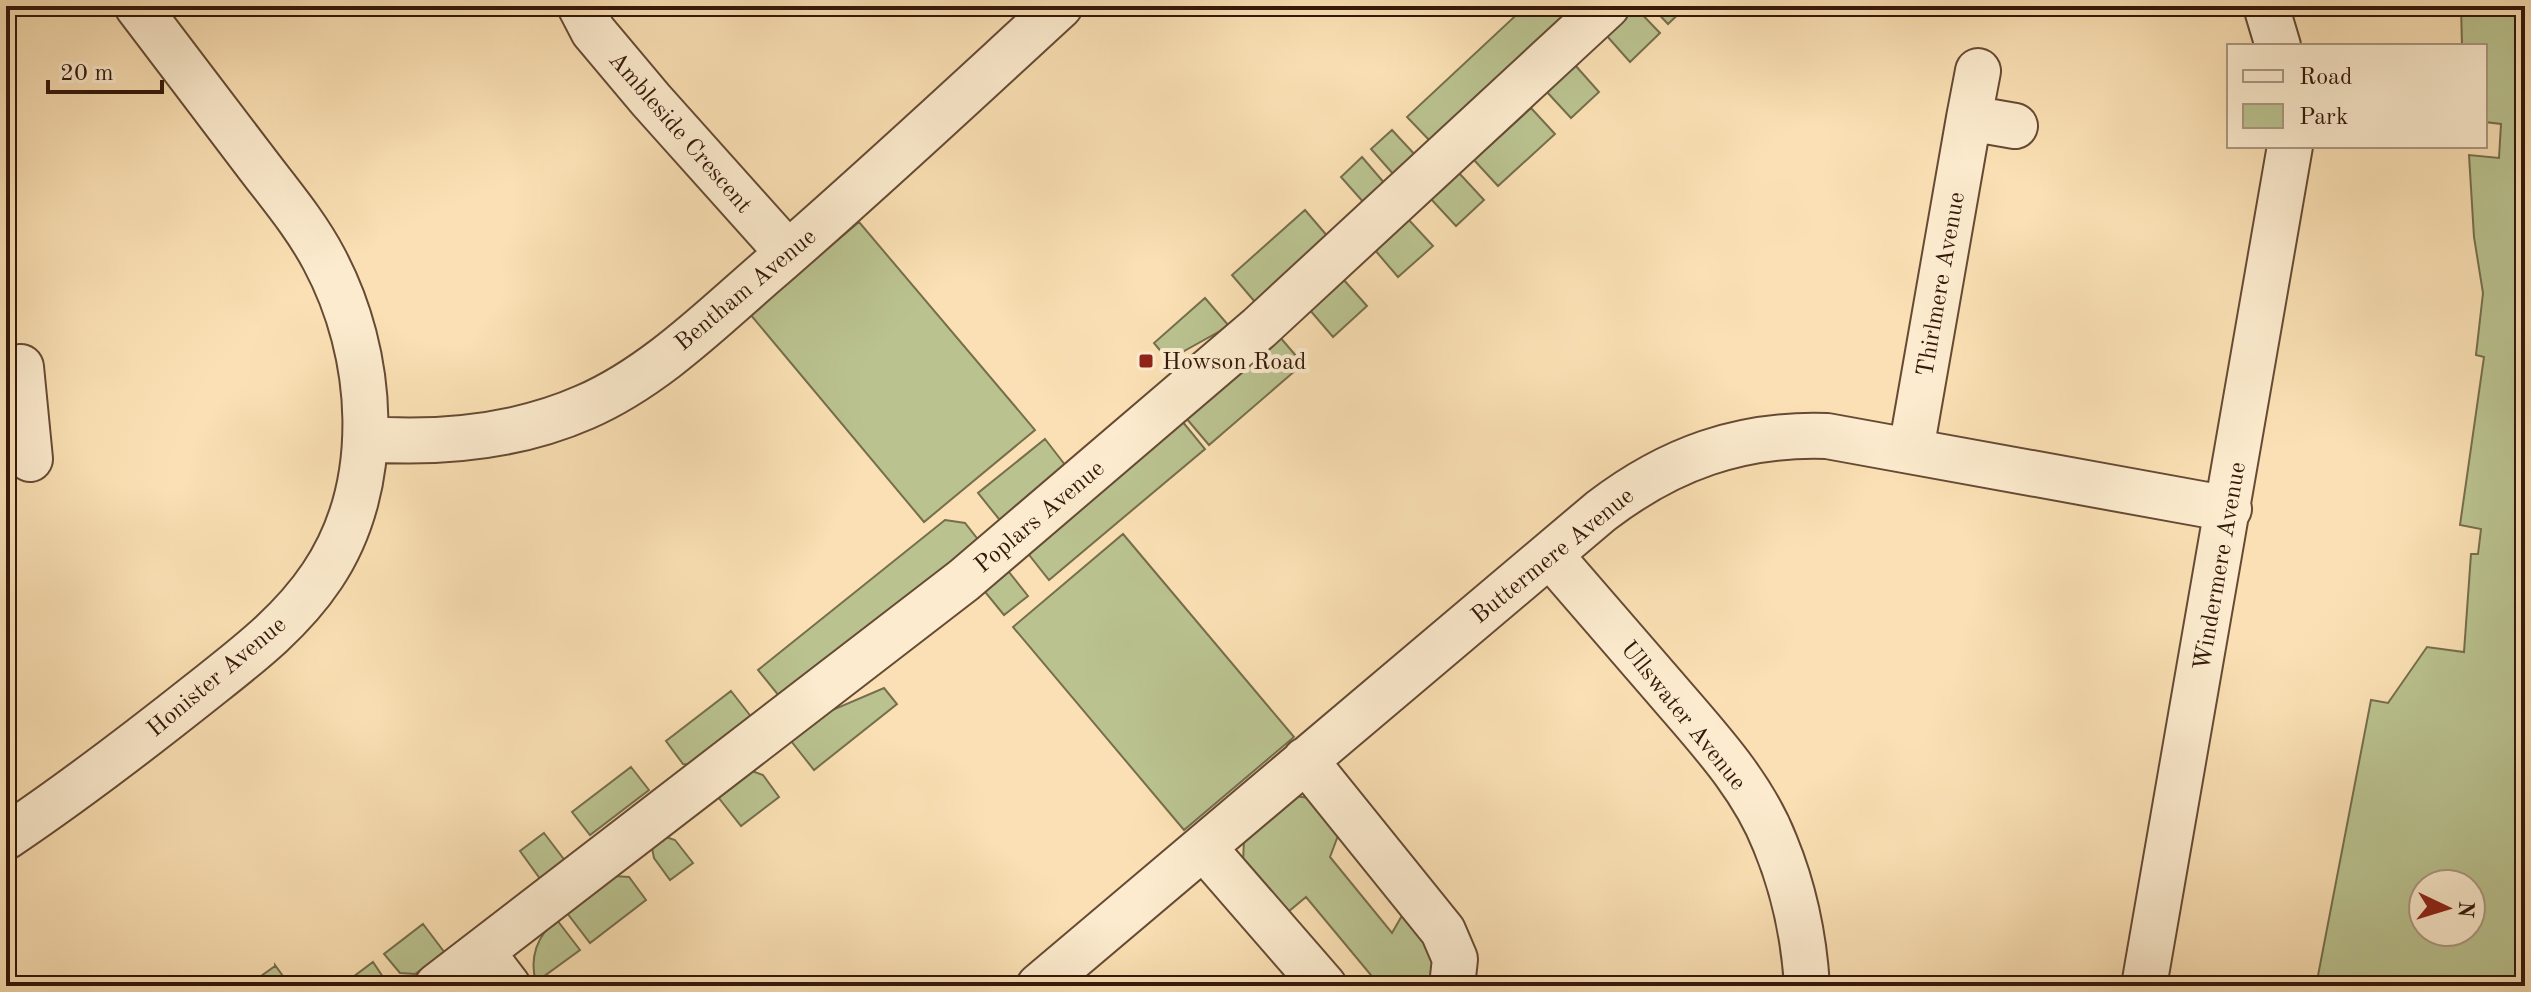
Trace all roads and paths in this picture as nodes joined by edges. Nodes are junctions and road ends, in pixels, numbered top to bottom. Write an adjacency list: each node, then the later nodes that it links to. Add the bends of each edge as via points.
1 (137, 6): 14 (street, Honister Avenue, via 324,259 357,345)
2 (580, 6): 11 (street, Ambleside Crescent, via 593,31 651,100)
3 (1060, 6): 11 (street, Bentham Avenue)
4 (1607, 6): 22 (street, Poplars Avenue, via 1365,232 1071,489 939,599)
5 (2266, 6): 6 (street)
6 (2278, 44)
7 (1978, 71): 8 (street, Thirlmere Avenue)
8 (1969, 118): 9 (street); 15 (street, Thirlmere Avenue)
9 (2015, 126)
10 (2290, 148): 17 (street, Windermere Avenue)
11 (788, 253): 14 (street, Bentham Avenue, via 656,364 585,407 515,429 453,439)
12 (21, 367): 13 (street)
13 (16, 416): 16 (street)
14 (365, 439): 20 (street, Honister Avenue, via 356,499 342,541 321,577 269,637 95,777)
15 (1911, 450): 17 (street, Buttermere Avenue); 18 (street, Buttermere Avenue, via 1798,435 1707,451 1651,475)
16 (30, 459)
17 (2229, 509): 29 (street, Windermere Avenue)
18 (1550, 555): 19 (street, Buttermere Avenue); 28 (street, Ullswater Avenue, via 1715,746 1756,805 1796,907)
19 (1305, 760): 21 (street, Buttermere Avenue); 27 (street, via 1443,931 1455,959)
20 (6, 837)
21 (1204, 848): 25 (street, Buttermere Avenue); 26 (street)
22 (482, 952): 23 (street, Poplars Avenue); 24 (street)
23 (437, 986)
24 (508, 986)
25 (1039, 986)
26 (1324, 986)
27 (1452, 986)
28 (1807, 986)
29 (2144, 986)

